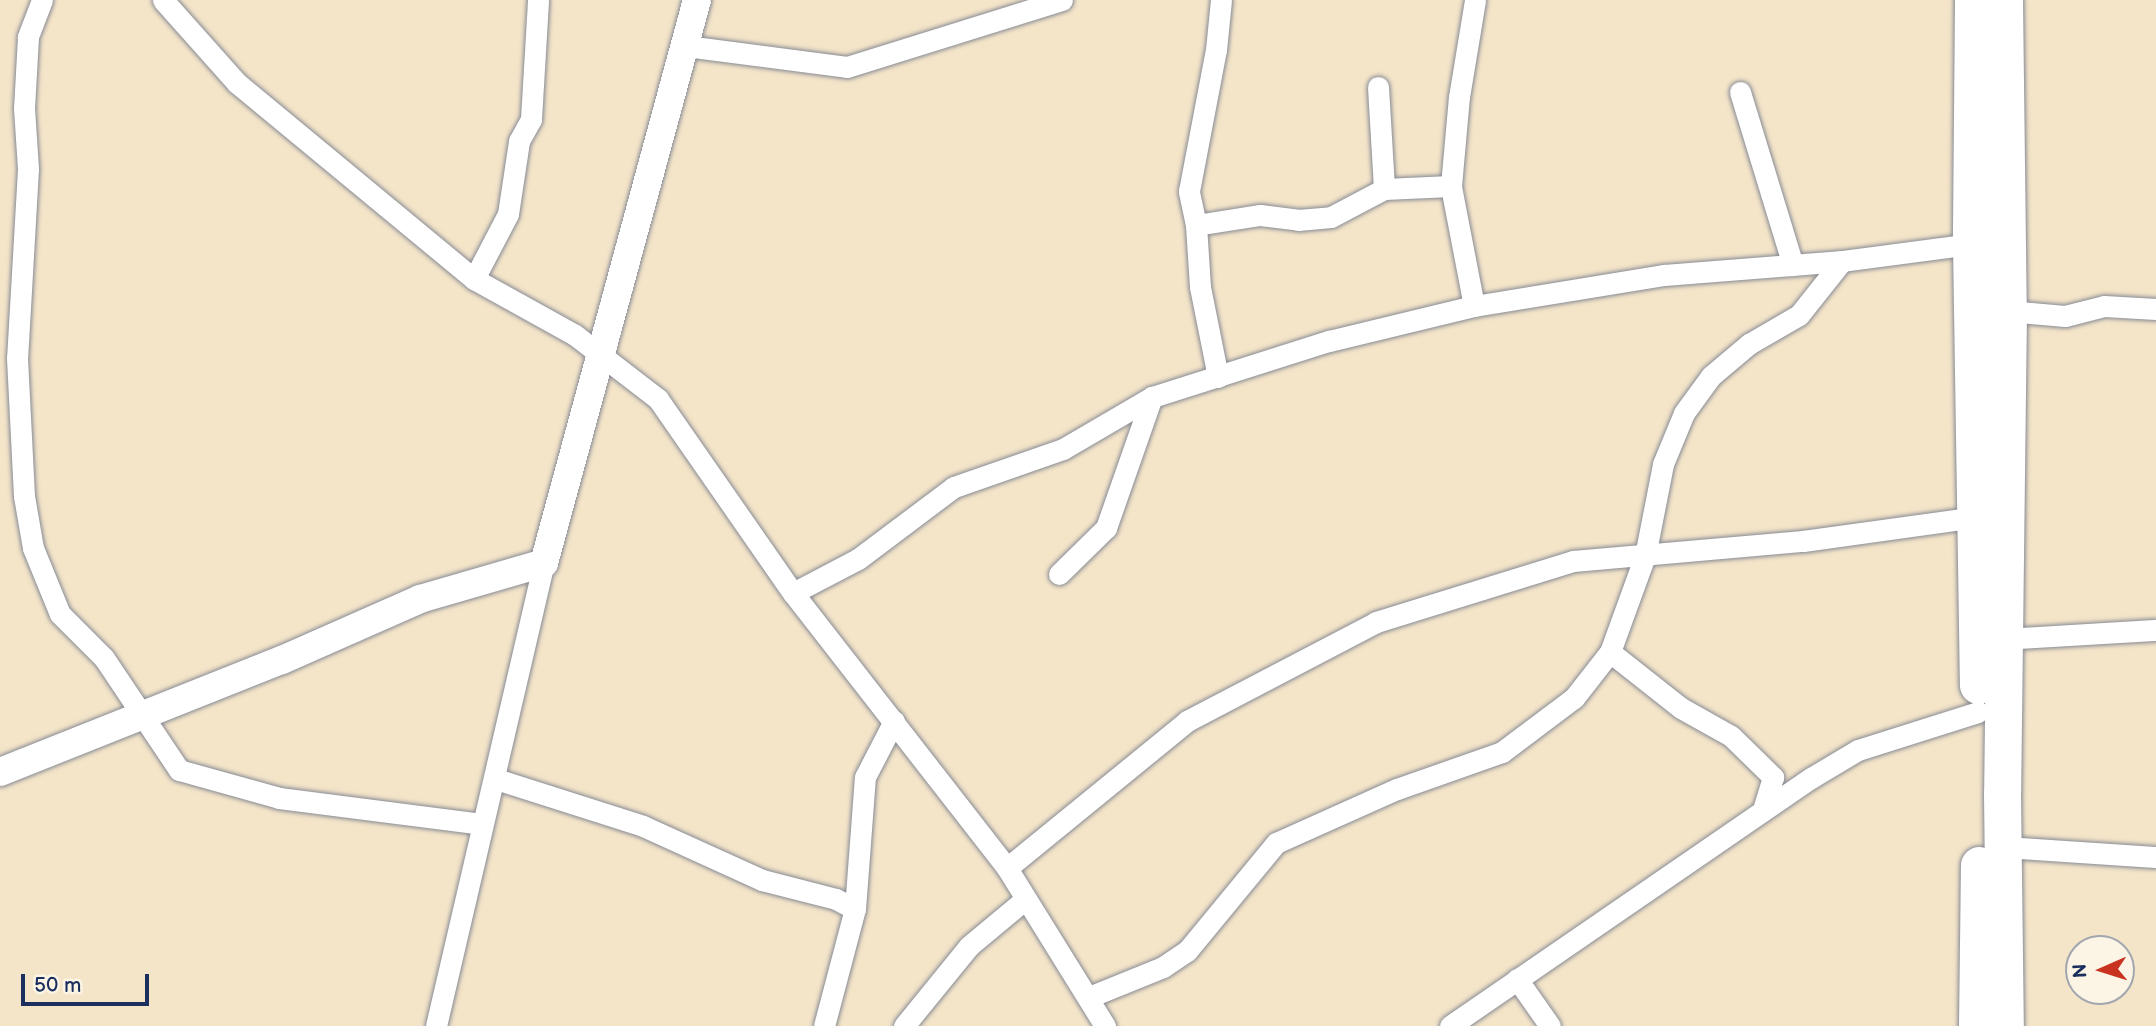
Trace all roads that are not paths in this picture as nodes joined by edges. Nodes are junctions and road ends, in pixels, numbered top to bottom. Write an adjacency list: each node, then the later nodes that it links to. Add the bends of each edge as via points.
1 (42, 0): 35 (street, via 28,37 24,108 28,169 17,358 24,496 33,548 60,614 104,658)
2 (163, 0): 19 (street, via 237,83)
3 (538, 0): 19 (street, via 531,119 519,141 508,214)
4 (697, 0): 10 (street)
5 (1062, 0): 10 (street, via 847,68)
6 (1221, 0): 15 (street, via 1189,191)
7 (1475, 0): 13 (street)
8 (1973, 0): 16 (highway)
9 (2004, 0): 22 (highway)
10 (686, 46): 23 (street)
11 (1378, 87): 14 (street)
12 (1740, 92): 18 (street)
13 (1451, 186): 14 (street); 20 (street)
14 (1384, 189): 15 (street, via 1331,217 1298,220 1260,215)
15 (1196, 225): 24 (street, via 1200,286)
16 (1971, 244): 17 (street); 26 (highway)
17 (1842, 261): 18 (street); 27 (street, via 1799,315 1749,344 1711,376 1684,413 1663,464)
18 (1793, 264): 20 (street, via 1664,275)
19 (474, 279): 23 (street)
20 (1474, 306): 24 (street, via 1329,341)
21 (2156, 309): 22 (street, via 2104,306 2065,316)
22 (2008, 311): 32 (highway)
23 (604, 355): 28 (street); 30 (street, via 658,399)
24 (1218, 377): 25 (street)
25 (1152, 397): 29 (street, via 1106,528); 30 (street, via 1063,449 954,487 858,559)
26 (1975, 517): 27 (street); 34 (highway)
27 (1645, 556): 33 (street); 43 (street, via 1573,561 1376,622 1186,721)
28 (544, 563): 35 (street, via 420,599); 38 (street)
29 (1059, 574)
30 (793, 593): 36 (street)
31 (2156, 630): 32 (street)
32 (2003, 639): 41 (highway)
33 (1610, 652): 39 (street, via 1681,708 1731,736 1773,777); 47 (street, via 1574,698 1502,752 1397,789 1276,844 1187,951 1163,967)
34 (1978, 712): 39 (street, via 1858,750); 54 (highway)
35 (140, 717): 37 (street); 40 (street, via 179,771 279,798)
36 (894, 721): 43 (street); 45 (street, via 865,777)
37 (0, 772)
38 (496, 779): 40 (street); 45 (street, via 643,826 762,880 836,899)
39 (1764, 807): 46 (street)
40 (481, 824): 49 (street)
41 (2004, 847): 42 (street); 55 (highway)
42 (2156, 857)
43 (1007, 868): 44 (street)
44 (1023, 901): 47 (street); 50 (street, via 969,946)
45 (855, 909): 48 (street)
46 (1517, 979): 52 (street); 53 (street)
47 (1089, 997): 51 (street)
48 (830, 1025)
49 (436, 1026)
50 (904, 1026)
51 (1105, 1026)
52 (1450, 1026)
53 (1550, 1026)
54 (1977, 1026)
55 (2005, 1026)

